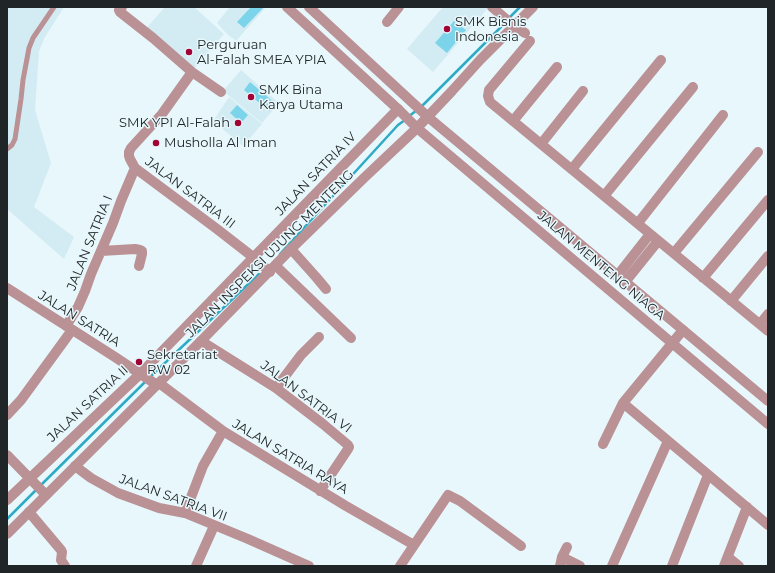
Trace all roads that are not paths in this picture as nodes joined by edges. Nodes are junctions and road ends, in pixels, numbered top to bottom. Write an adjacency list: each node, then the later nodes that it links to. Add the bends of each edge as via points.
1 (54, 7): 22 (lane, via 29,48 15,138)
2 (122, 7): 12 (street, via 120,12)
3 (287, 7): 16 (street, JALAN MENTENG NIAGA)
4 (309, 7): 18 (street, JALAN MENTENG NIAGA)
5 (398, 7): 8 (street)
6 (492, 7): 9 (street)
7 (533, 7): 9 (street, JALAN INSPEKSI UJUNG MENTENG)
8 (387, 22)
9 (512, 24): 18 (street, JALAN INSPEKSI UJUNG MENTENG); 19 (street, via 527,37 488,96 490,102)
10 (661, 60): 25 (street)
11 (557, 67): 19 (street)
12 (192, 72): 15 (street); 24 (street, JALAN SATRIA III, via 162,114 131,148 129,156)
13 (693, 87): 26 (street)
14 (583, 91): 21 (street)
15 (221, 92)
16 (399, 110): 20 (street, JALAN MENTENG NIAGA); 35 (street, JALAN SATRIA IV)
17 (723, 115): 28 (street)
18 (427, 116): 20 (street, JALAN INSPEKSI UJUNG MENTENG); 39 (street, JALAN MENTENG NIAGA)
19 (513, 121): 21 (street)
20 (416, 127): 31 (street, JALAN INSPEKSI UJUNG MENTENG); 51 (street, JALAN MENTENG NIAGA)
21 (541, 144): 25 (street)
22 (7, 149)
23 (758, 152): 33 (street)
24 (135, 168): 32 (street, JALAN SATRIA I); 35 (street, JALAN SATRIA III)
25 (572, 169): 26 (street)
26 (604, 196): 28 (street)
27 (768, 200): 38 (street)
28 (638, 224): 29 (street)
29 (650, 234): 30 (street); 39 (street)
30 (658, 240): 33 (street); 39 (street)
31 (291, 249): 37 (street, JALAN INSPEKSI UJUNG MENTENG); 41 (street)
32 (101, 251): 36 (street, via 140,250 142,254); 45 (street, JALAN SATRIA I)
33 (674, 253): 38 (street)
34 (768, 256): 42 (street)
35 (254, 259): 37 (street, JALAN SATRIA III); 52 (street, JALAN SATRIA II)
36 (139, 266)
37 (270, 269): 49 (street, JALAN SATRIA III); 50 (street, JALAN INSPEKSI UJUNG MENTENG)
38 (703, 278): 42 (street)
39 (621, 279): 46 (street, JALAN MENTENG NIAGA)
40 (7, 288): 45 (street, JALAN SATRIA)
41 (326, 289)
42 (731, 301): 44 (street)
43 (768, 314): 44 (street)
44 (760, 324): 47 (street)
45 (69, 328): 52 (street, JALAN SATRIA); 57 (street, JALAN SATRIA I, via 21,400)
46 (684, 330): 51 (street); 55 (street, JALAN MENTENG NIAGA)
47 (768, 331)
48 (319, 337): 54 (street, via 301,355)
49 (351, 338)
50 (201, 341): 53 (street, JALAN INSPEKSI UJUNG MENTENG); 54 (street, JALAN SATRIA VI)
51 (673, 343): 56 (street); 58 (street, JALAN MENTENG NIAGA)
52 (140, 375): 53 (street, JALAN SATRIA); 65 (street, JALAN SATRIA II)
53 (157, 384): 59 (street, JALAN SATRIA RAYA); 63 (street, JALAN INSPEKSI UJUNG MENTENG)
54 (276, 388): 66 (street, JALAN SATRIA VI, via 349,446)
55 (768, 401)
56 (623, 403): 60 (street); 61 (street)
57 (7, 415)
58 (768, 424)
59 (223, 431): 66 (street, JALAN SATRIA RAYA); 71 (street, via 203,466)
60 (668, 441): 64 (street); 86 (street)
61 (603, 444)
62 (7, 455): 65 (street)
63 (75, 466): 67 (street, JALAN INSPEKSI UJUNG MENTENG); 71 (street, JALAN SATRIA VII, via 118,493 159,508)
64 (708, 475): 69 (street); 87 (street)
65 (32, 481): 67 (street); 68 (street, JALAN SATRIA II)
66 (320, 491): 75 (street, JALAN SATRIA RAYA)
67 (44, 494): 70 (street, JALAN INSPEKSI UJUNG MENTENG)
68 (7, 500)
69 (747, 508): 72 (street); 79 (street)
70 (29, 512): 74 (street, JALAN INSPEKSI UJUNG MENTENG); 81 (street, via 61,550 61,560)
71 (184, 513): 73 (street, JALAN SATRIA VII)
72 (768, 525)
73 (214, 526): 78 (street, JALAN SATRIA VII, via 248,539); 82 (street)
74 (7, 534)
75 (414, 545): 76 (street, via 450,495); 84 (street)
76 (521, 546)
77 (567, 547): 80 (street)
78 (287, 561): 83 (street, JALAN SATRIA VII)
79 (726, 561): 88 (street)
80 (561, 562): 85 (street)
81 (65, 566)
82 (196, 566)
83 (309, 566)
84 (400, 566)
85 (580, 566)
86 (612, 566)
87 (672, 566)
88 (739, 566)

